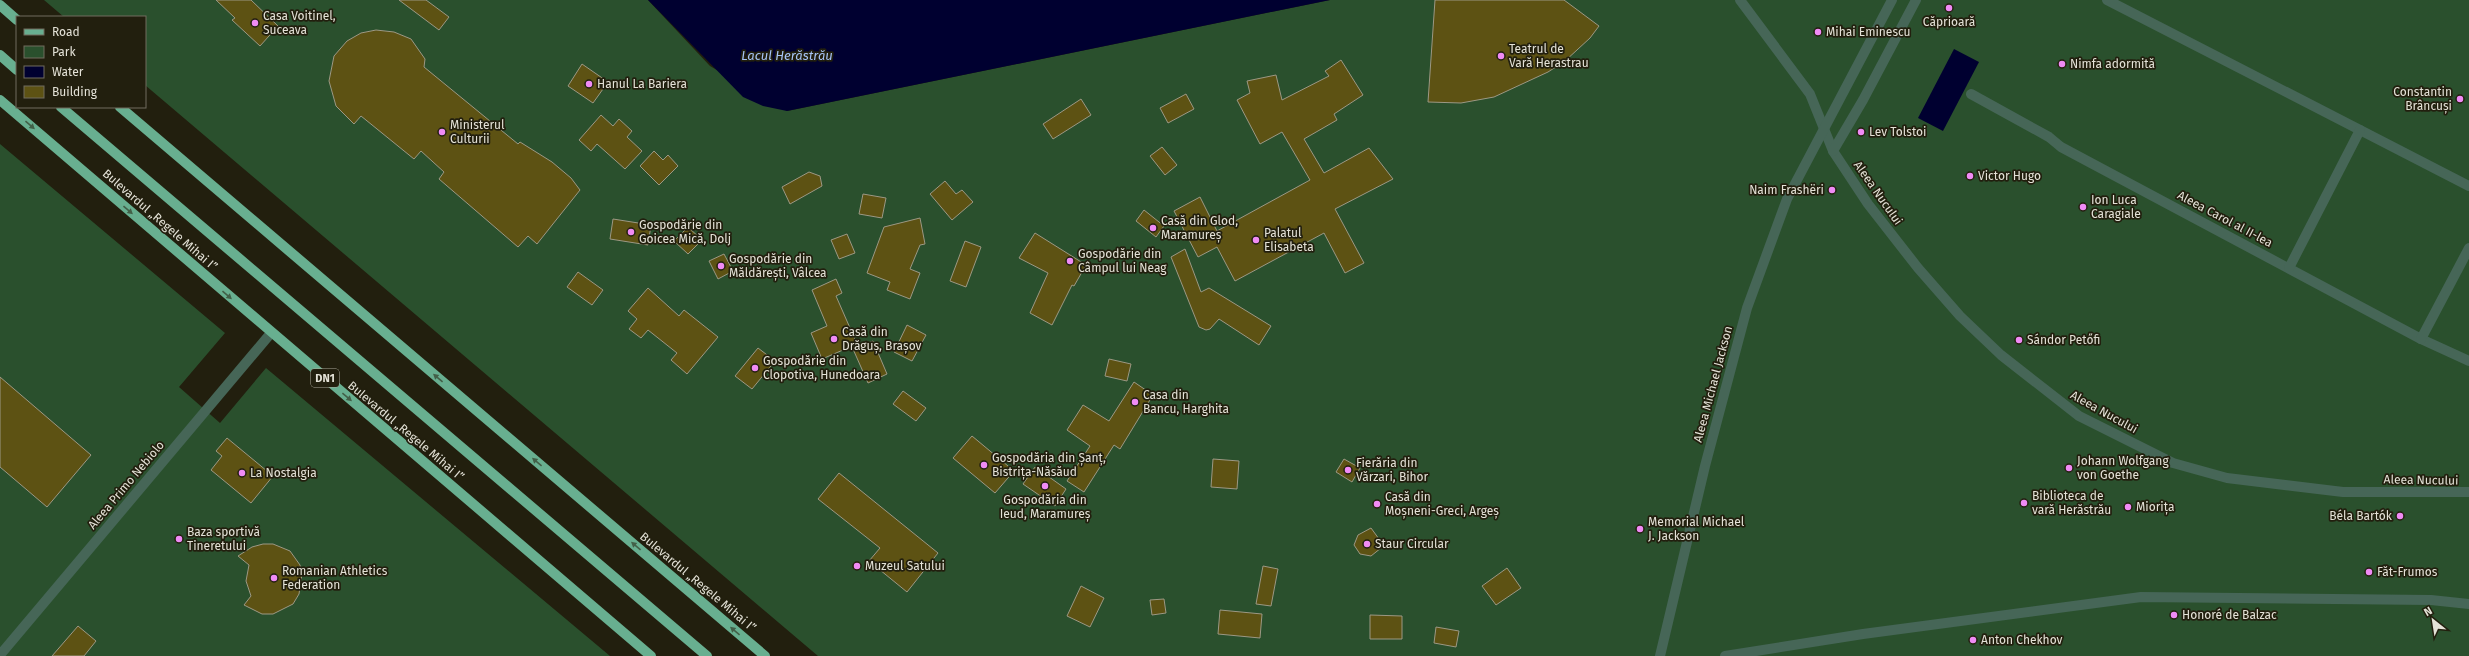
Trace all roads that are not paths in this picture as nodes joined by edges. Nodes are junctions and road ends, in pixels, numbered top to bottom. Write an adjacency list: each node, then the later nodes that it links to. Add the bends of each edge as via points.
1 (1740, 0): 13 (street, Aleea Nucului, via 1810,94)
2 (1892, 0): 13 (street, Aleea Michael Jackson)
3 (1916, 0): 15 (street, via 1863,100)
4 (2107, 0): 14 (street)
5 (0, 6): 6 (main road)
6 (16, 19)
7 (0, 55): 8 (main road)
8 (16, 69)
9 (1971, 94): 18 (street, Aleea Carol al II-lea, via 2049,137 2061,147)
10 (0, 100): 19 (main road, Bulevardul „Regele Mihai I” / DN1, one-way to 19)
11 (62, 108): 26 (main road, Bulevardul „Regele Mihai I”)
12 (121, 108): 27 (main road, Bulevardul „Regele Mihai I”, one-way to 12)
13 (1824, 129): 15 (street, Aleea Nucului); 28 (street, Aleea Michael Jackson, via 1787,199 1747,308 1705,466)
14 (2360, 130): 16 (street); 18 (street)
15 (1833, 150): 22 (street, Aleea Nucului, via 1868,204 1960,316 2001,355 2079,416 2173,463 2227,478 2343,492)
16 (2469, 186)
17 (2469, 248): 20 (street)
18 (2289, 268): 20 (street, Aleea Carol al II-lea)
19 (271, 333): 24 (street, Aleea Primo Nebiolo); 25 (main road, Bulevardul „Regele Mihai I” / DN1, one-way to 25)
20 (2421, 339): 21 (street, Aleea Carol al II-lea)
21 (2469, 361)
22 (2469, 492)
23 (2469, 604): 29 (street, via 2431,600 2141,597 1878,632)
24 (0, 655)
25 (651, 656)
26 (707, 656)
27 (765, 656)
28 (1660, 656)
29 (1725, 656)

